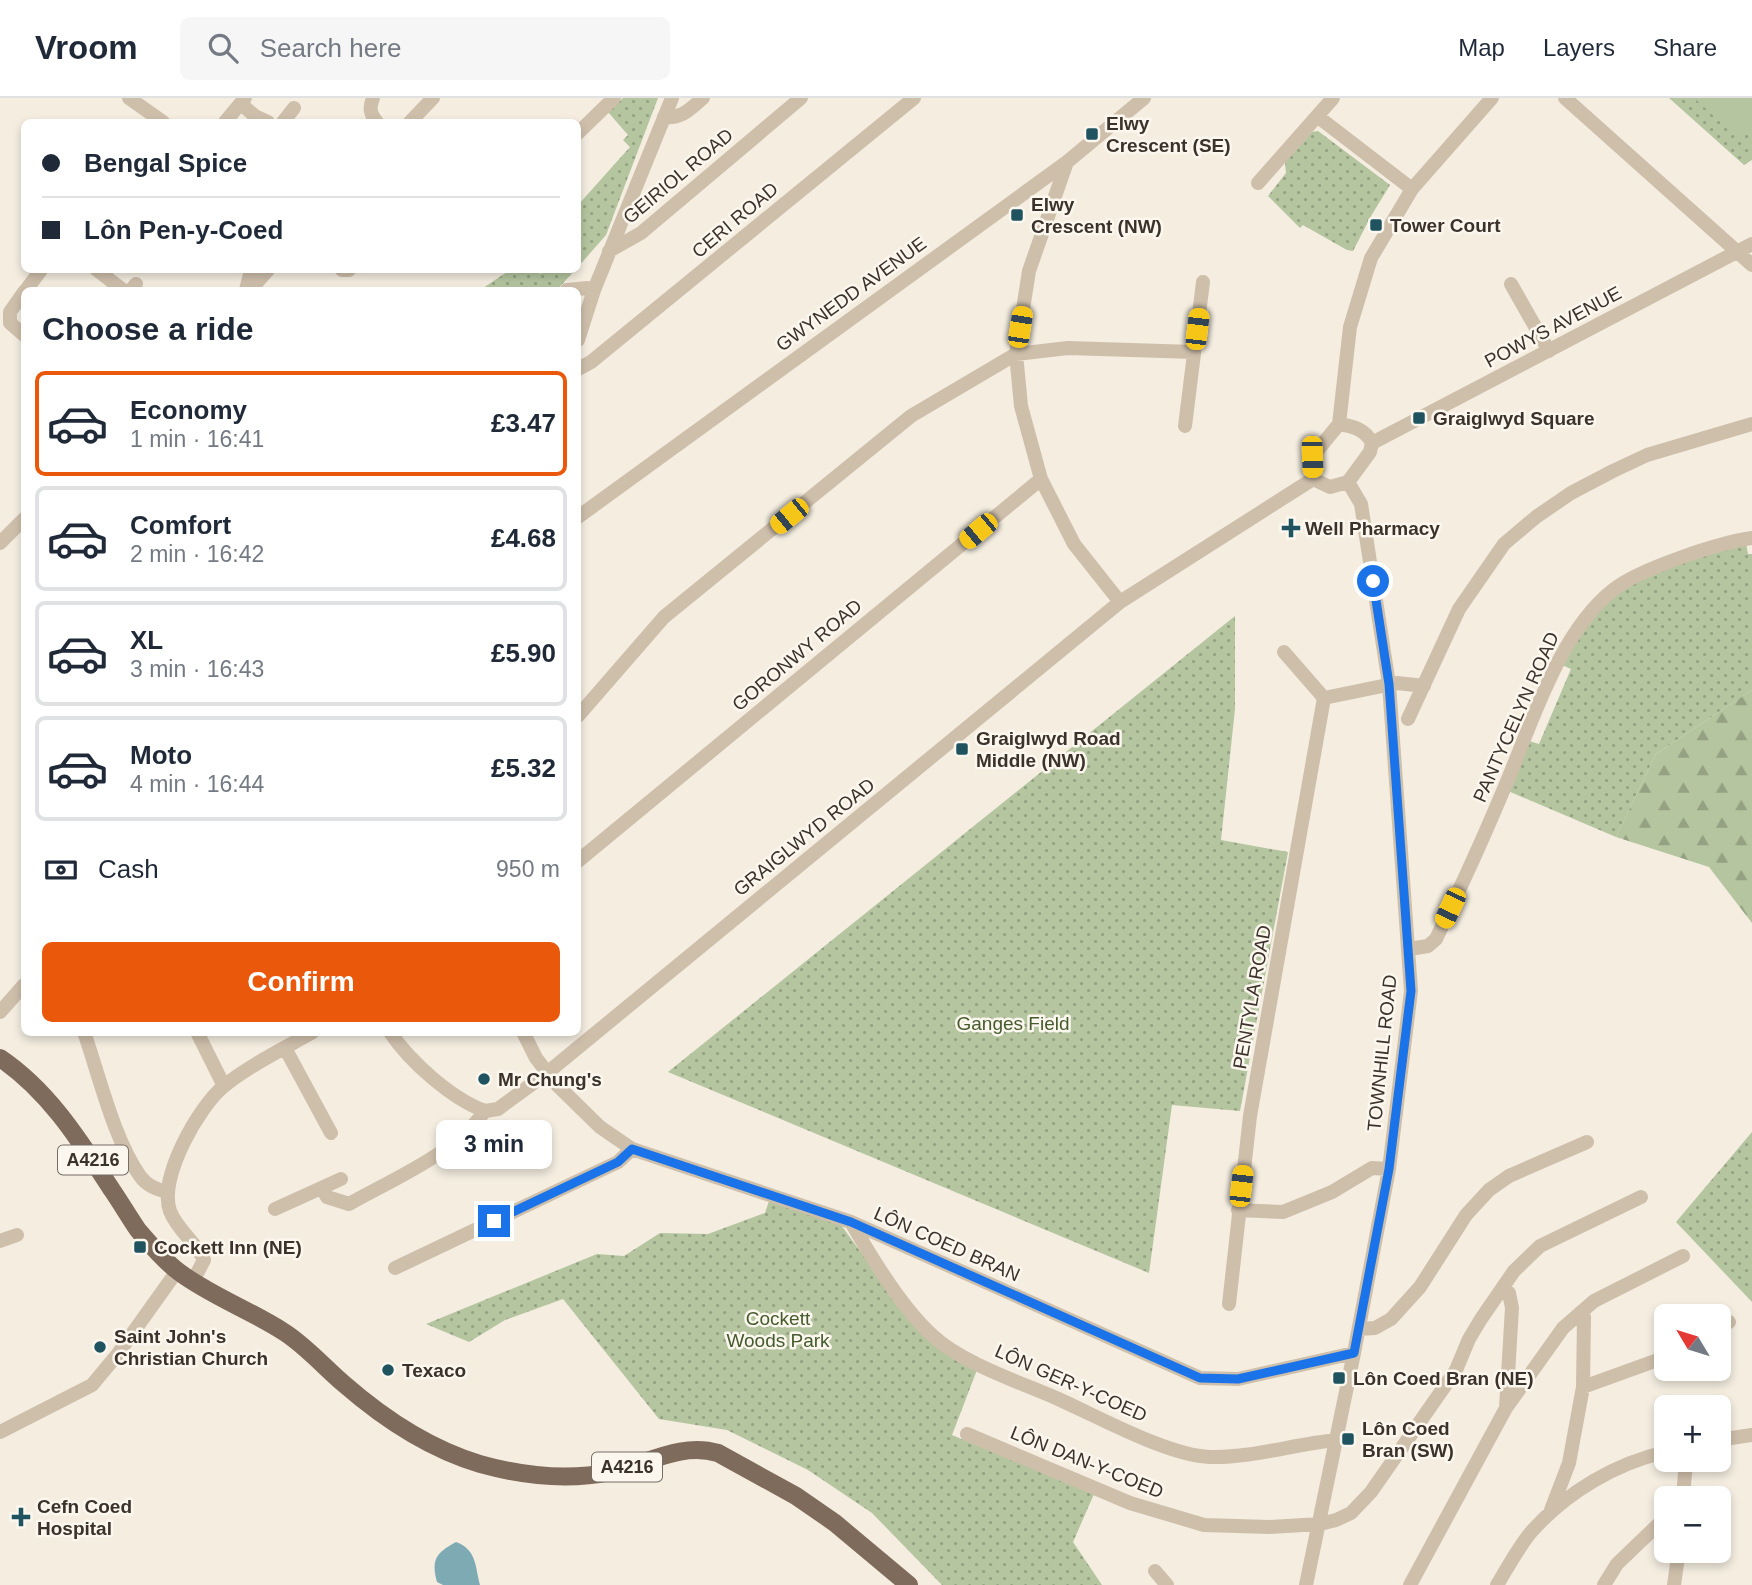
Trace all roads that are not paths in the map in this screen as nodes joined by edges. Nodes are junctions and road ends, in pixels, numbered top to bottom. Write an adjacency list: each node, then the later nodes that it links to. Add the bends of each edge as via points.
1 (129, 98): 17 (street)
2 (373, 98): 21 (street, via 370,106)
3 (433, 98): 22 (street)
4 (614, 98): 23 (street)
5 (672, 98): 16 (street)
6 (703, 98): 16 (street, via 684,114)
7 (801, 98): 28 (street, GEIRIOL ROAD, via 640,233)
8 (914, 98): 48 (street, CERI ROAD)
9 (1144, 98): 24 (street, GWYNEDD AVENUE)
10 (1333, 98): 15 (street)
11 (1492, 98): 26 (street)
12 (1565, 98): 29 (street)
13 (243, 101): 18 (street); 19 (street)
14 (294, 108): 20 (street)
15 (1317, 116): 25 (street); 26 (street)
16 (664, 117): 28 (street)
17 (155, 119)
18 (228, 119)
19 (260, 119)
20 (285, 119)
21 (374, 119)
22 (413, 119)
23 (581, 129)
24 (1067, 162): 47 (street, via 1029,271); 56 (street, GWYNEDD AVENUE)
25 (1266, 179)
26 (1412, 189): 49 (street, via 1371,258 1350,327)
27 (1752, 244): 29 (street, POWYS AVENUE)
28 (609, 251): 40 (street)
29 (1737, 252): 30 (street); 45 (street, POWYS AVENUE)
30 (1752, 265)
31 (39, 273): 36 (street)
32 (102, 273): 37 (street)
33 (265, 273): 38 (street)
34 (1203, 282): 46 (street)
35 (1511, 284): 45 (street)
36 (28, 287)
37 (128, 287)
38 (251, 287)
39 (581, 289): 40 (street)
40 (594, 290): 43 (street)
41 (21, 295): 42 (street)
42 (5, 309): 44 (street, via 10,323)
43 (581, 331)
44 (21, 332)
45 (1549, 351): 52 (street, POWYS AVENUE)
46 (1194, 352): 47 (street, via 1068,348); 51 (street)
47 (1016, 354): 53 (street, via 1021,406); 65 (street, via 911,416 664,617)
48 (581, 367)
49 (1339, 424): 52 (street, via 1354,426); 54 (street, via 1312,457)
50 (1752, 424): 63 (street, via 1647,455 1571,493 1536,517 1504,544 1481,575)
51 (1185, 426)
52 (1372, 443): 55 (street)
53 (1041, 479): 60 (street, via 1074,544); 67 (street, GORONWY ROAD)
54 (1313, 479): 55 (street, via 1330,487); 60 (street, GRAIGLWYD ROAD)
55 (1348, 482): 62 (street, TOWNHILL ROAD, via 1361,504)
56 (581, 515)
57 (21, 522): 59 (street)
58 (1752, 538): 68 (street, PANTYCELYN ROAD, via 1640,575 1614,590 1585,619 1565,648 1436,939 1428,946)
59 (0, 543)
60 (1120, 601): 78 (street, GRAIGLWYD ROAD)
61 (1284, 652): 64 (street)
62 (1389, 684): 63 (street); 64 (street); 68 (street, TOWNHILL ROAD)
63 (1424, 686): 66 (street)
64 (1324, 698): 90 (street, PENTYLA ROAD, via 1250,1116)
65 (581, 713)
66 (1408, 719)
67 (581, 859)
68 (1409, 949): 84 (street, TOWNHILL ROAD, via 1411,991)
69 (21, 988): 70 (street)
70 (0, 1012)
71 (85, 1036): 87 (street, via 111,1114 134,1164 150,1186)
72 (199, 1036): 79 (street)
73 (306, 1036): 76 (street)
74 (393, 1036): 80 (street, via 453,1094)
75 (525, 1036): 78 (street, LÔN COED BRAN)
76 (285, 1048): 79 (street); 81 (street)
77 (0, 1058): 96 (main road, A4216, via 34,1084 72,1129 138,1229)
78 (547, 1073): 80 (street, GRAIGLWYD ROAD, via 498,1109); 83 (street, LÔN COED BRAN, via 581,1110)
79 (224, 1086): 87 (street, via 180,1150)
80 (485, 1111): 86 (street, GRAIGLWYD ROAD, via 453,1146 349,1205 327,1197)
81 (331, 1133)
82 (1587, 1142): 101 (street, via 1489,1189 1466,1214 1420,1287 1391,1319 1375,1328)
83 (632, 1149): 91 (street, LÔN COED BRAN); 95 (street, via 618,1162)
84 (1389, 1169): 90 (street, via 1373,1168 1332,1192 1283,1212); 101 (street, TOWNHILL ROAD)
85 (341, 1179): 86 (street)
86 (322, 1188): 89 (street)
87 (168, 1192): 97 (street, via 170,1209 204,1259)
88 (1641, 1197): 98 (street, LÔN DAN-Y-COED, via 1540,1246)
89 (275, 1209)
90 (1238, 1210): 99 (street, PENTYLA ROAD)
91 (851, 1222): 102 (street, LÔN COED BRAN, via 1200,1378 1238,1379); 110 (street, LÔN GER-Y-COED, via 869,1254 932,1336 986,1367 1168,1448 1209,1457)
92 (17, 1235): 93 (street)
93 (0, 1241)
94 (1682, 1256): 100 (street)
95 (395, 1268)
96 (177, 1271): 97 (main road, A4216); 106 (street, via 92,1385)
97 (193, 1281): 117 (main road, A4216, via 286,1333 387,1417 443,1449 514,1472 564,1477 612,1472 690,1449 708,1450 796,1496)
98 (1503, 1287): 105 (street, via 1512,1308); 113 (street, LÔN DAN-Y-COED, via 1469,1339 1456,1370 1371,1492 1351,1513)
99 (1230, 1304)
100 (1581, 1312): 104 (street); 105 (street, via 1556,1338)
101 (1359, 1329): 102 (street, TOWNHILL ROAD)
102 (1354, 1353): 110 (street, TOWNHILL ROAD)
103 (1654, 1361): 104 (street)
104 (1583, 1387): 112 (street, via 1569,1463)
105 (1506, 1408): 120 (street)
106 (0, 1432)
107 (967, 1434): 113 (street, LÔN DAN-Y-COED, via 1130,1503 1204,1525)
108 (1752, 1434): 109 (street)
109 (1731, 1438)
110 (1337, 1440): 113 (street, TOWNHILL ROAD)
111 (1654, 1456): 112 (street, via 1604,1475)
112 (1551, 1512): 121 (street, via 1531,1532)
113 (1320, 1524): 119 (street, TOWNHILL ROAD)
114 (1654, 1528): 122 (street, via 1617,1563)
115 (1677, 1563): 123 (street)
116 (1155, 1571): 118 (street)
117 (909, 1585)
118 (1167, 1585)
119 (1306, 1585)
120 (1410, 1585)
121 (1497, 1585)
122 (1604, 1585)
123 (1674, 1585)

